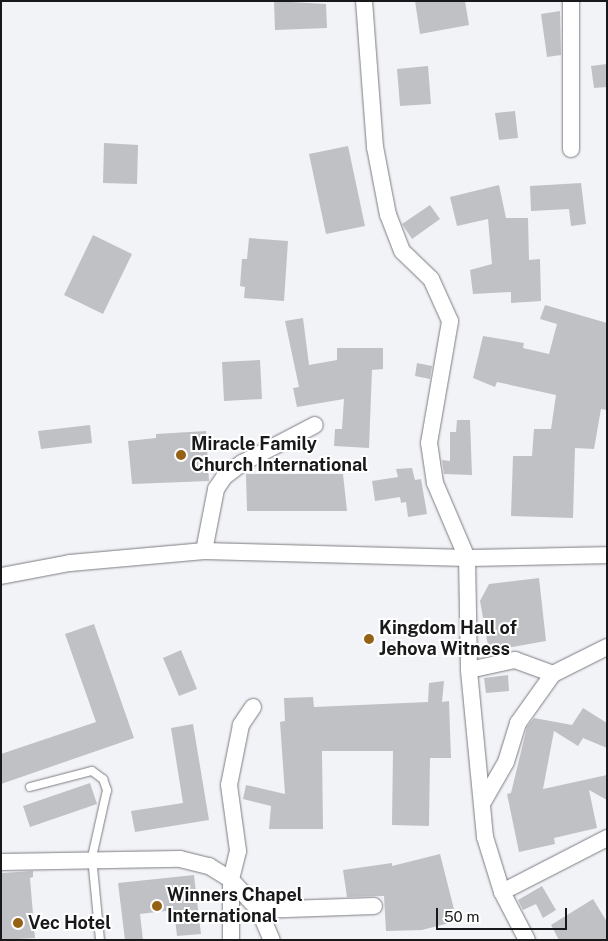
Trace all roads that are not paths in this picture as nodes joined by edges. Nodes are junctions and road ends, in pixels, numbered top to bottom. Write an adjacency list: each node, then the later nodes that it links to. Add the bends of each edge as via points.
1 (364, 1): 7 (street, via 375,147 388,215 402,251 431,279 450,321 429,443 435,483)
2 (571, 1): 3 (street)
3 (570, 149)
4 (315, 425): 5 (street, via 224,477 216,489)
5 (204, 552): 7 (street); 8 (street, via 70,563)
6 (607, 555): 7 (street)
7 (467, 558): 10 (street)
8 (1, 576)
9 (605, 652): 11 (street)
10 (469, 670): 11 (street, via 514,660); 14 (street)
11 (553, 674): 14 (street, via 518,723 506,762)
12 (253, 707): 18 (street, via 241,725 229,786 238,851)
13 (30, 787): 16 (lane, via 92,771 103,779 107,790)
14 (483, 802): 19 (street, via 486,837)
15 (607, 838): 19 (street)
16 (92, 857): 17 (street); 18 (street, via 180,858 209,866); 22 (lane)
17 (1, 862)
18 (230, 880): 21 (street); 23 (street)
19 (502, 892): 25 (street)
20 (374, 906): 21 (street)
21 (260, 910): 24 (street)
22 (100, 940)
23 (231, 940)
24 (272, 940)
25 (527, 940)

